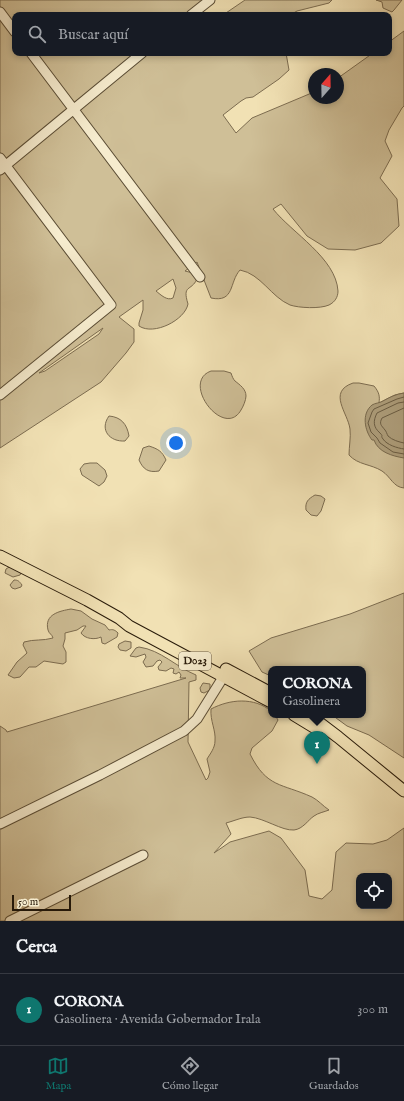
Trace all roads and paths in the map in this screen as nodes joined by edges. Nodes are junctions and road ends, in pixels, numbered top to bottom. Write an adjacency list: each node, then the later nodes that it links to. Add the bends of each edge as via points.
1 (210, 0): 3 (street)
2 (0, 12): 4 (street)
3 (195, 12)
4 (12, 28)
5 (33, 56): 7 (street)
6 (138, 56): 7 (street)
7 (74, 110): 8 (street); 9 (street)
8 (2, 164): 10 (street, via 111,305)
9 (200, 277)
10 (0, 395)
11 (0, 556): 12 (main road, D023, via 120,618 129,626)
12 (225, 673): 13 (main road, D023); 14 (main road, D023); 19 (street, via 197,719 184,731)
13 (268, 692)
14 (268, 700)
15 (299, 718): 17 (main road)
16 (313, 718): 17 (main road)
17 (362, 757): 18 (main road)
18 (404, 791)
19 (0, 824)
20 (143, 855): 21 (street)
21 (10, 921)

